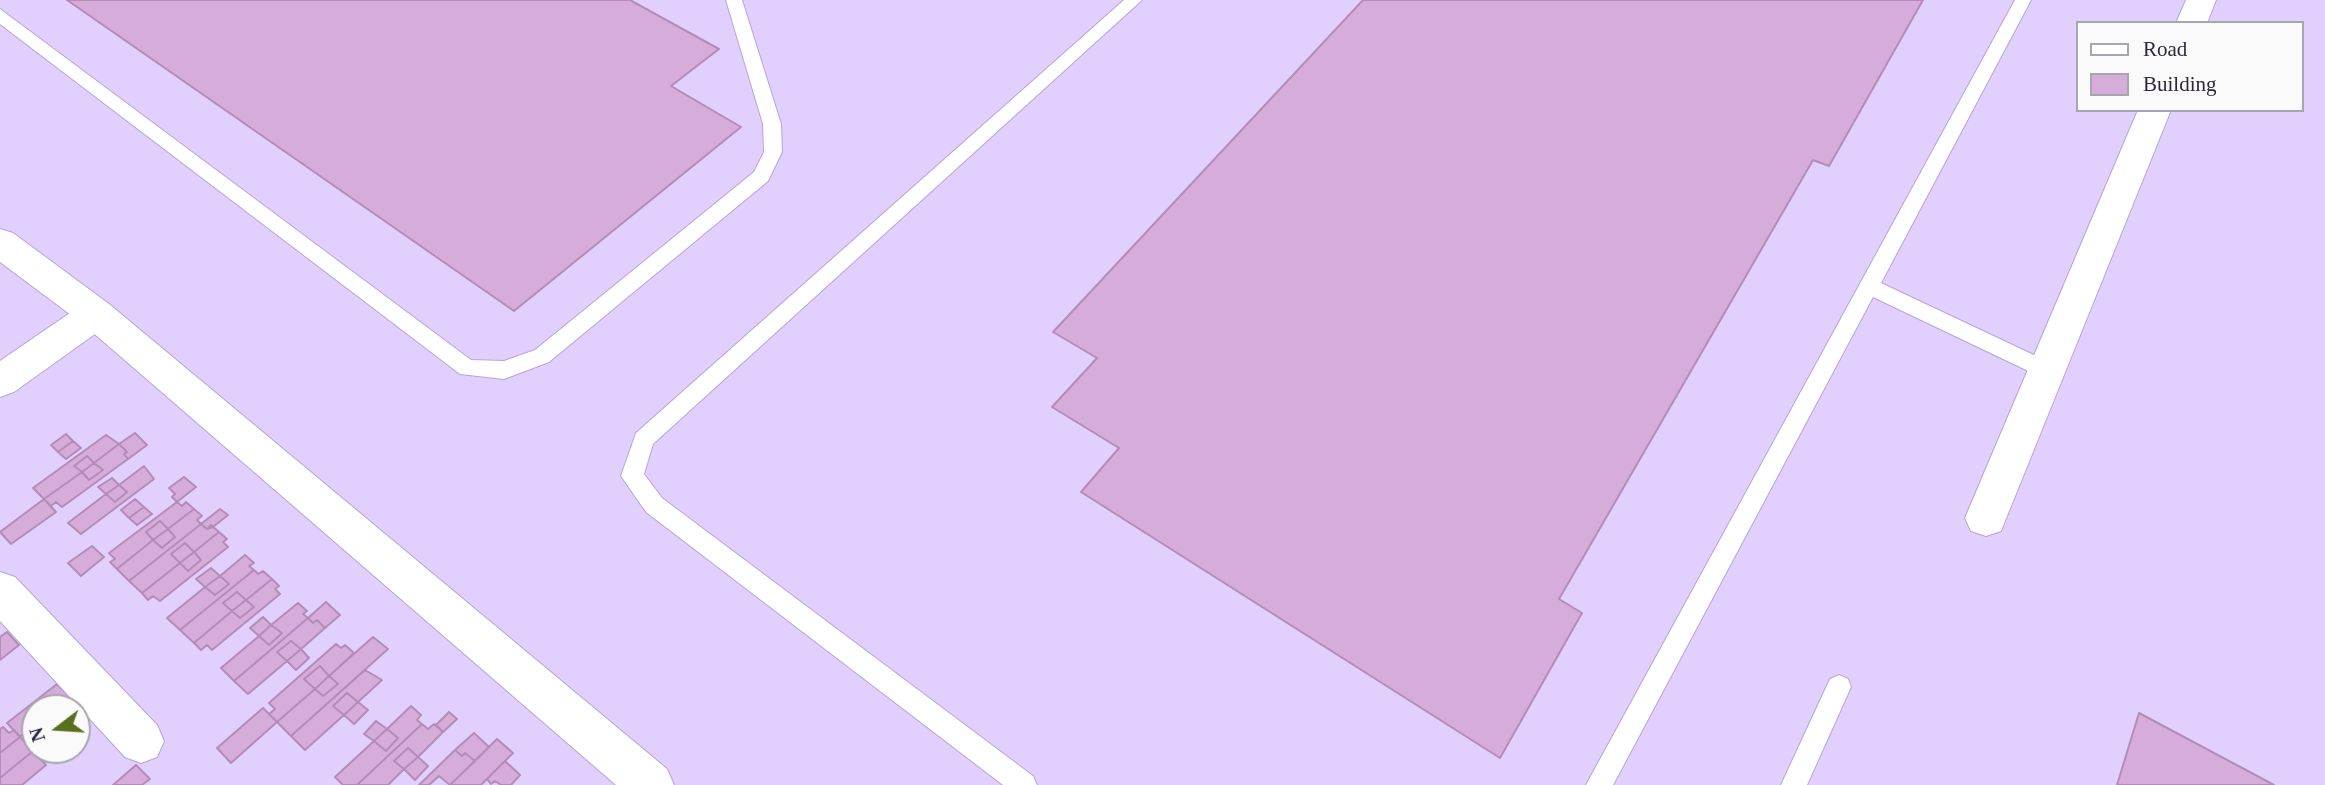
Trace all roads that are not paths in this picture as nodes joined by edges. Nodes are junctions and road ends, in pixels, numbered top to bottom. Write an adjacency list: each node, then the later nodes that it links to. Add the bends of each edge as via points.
1 (734, 0): 5 (lane, via 772,124 773,152 761,176 542,356 504,370 467,368)
2 (1134, 0): 18 (lane, via 644,439 632,476 654,505)
3 (2023, 0): 9 (lane)
4 (2201, 0): 6 (street)
5 (0, 15)
6 (2192, 21)
7 (2154, 112): 11 (street)
8 (0, 243): 10 (street)
9 (1871, 287): 11 (lane); 19 (lane)
10 (96, 314): 12 (street); 17 (street)
11 (2048, 371): 13 (street)
12 (0, 381)
13 (1986, 518)
14 (0, 591): 16 (street)
15 (1839, 687): 20 (lane)
16 (141, 741)
17 (651, 785)
18 (1024, 785)
19 (1599, 785)
20 (1794, 785)

